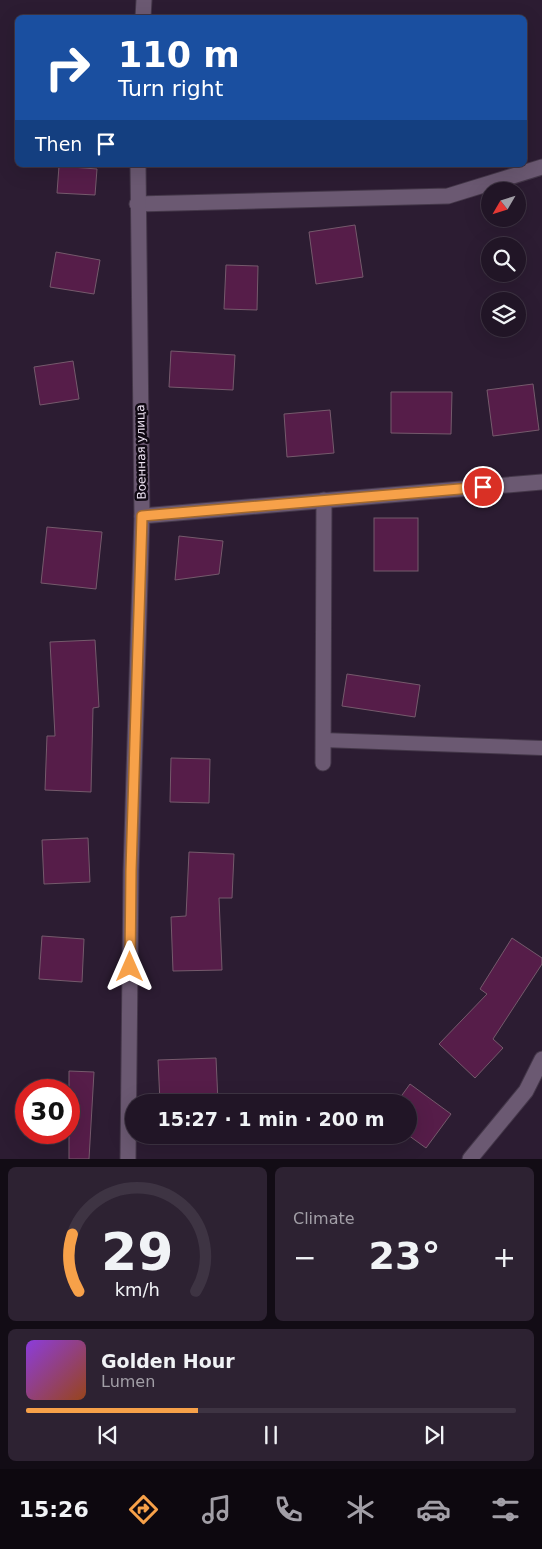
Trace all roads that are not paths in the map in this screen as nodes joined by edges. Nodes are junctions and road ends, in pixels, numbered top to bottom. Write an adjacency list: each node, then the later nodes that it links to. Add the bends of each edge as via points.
1 (144, 0): 2 (street)
2 (143, 15)
3 (138, 167): 5 (street, Военная улица)
4 (542, 167): 5 (street, via 448,196)
5 (137, 204): 8 (street, Военная улица)
6 (542, 482): 7 (street)
7 (324, 500): 8 (street); 9 (street)
8 (142, 516): 13 (street, Военная улица, via 131,871)
9 (323, 740): 10 (lane); 11 (street)
10 (542, 748)
11 (323, 763)
12 (542, 1059): 14 (street, via 526,1091)
13 (128, 1159)
14 (470, 1159)

